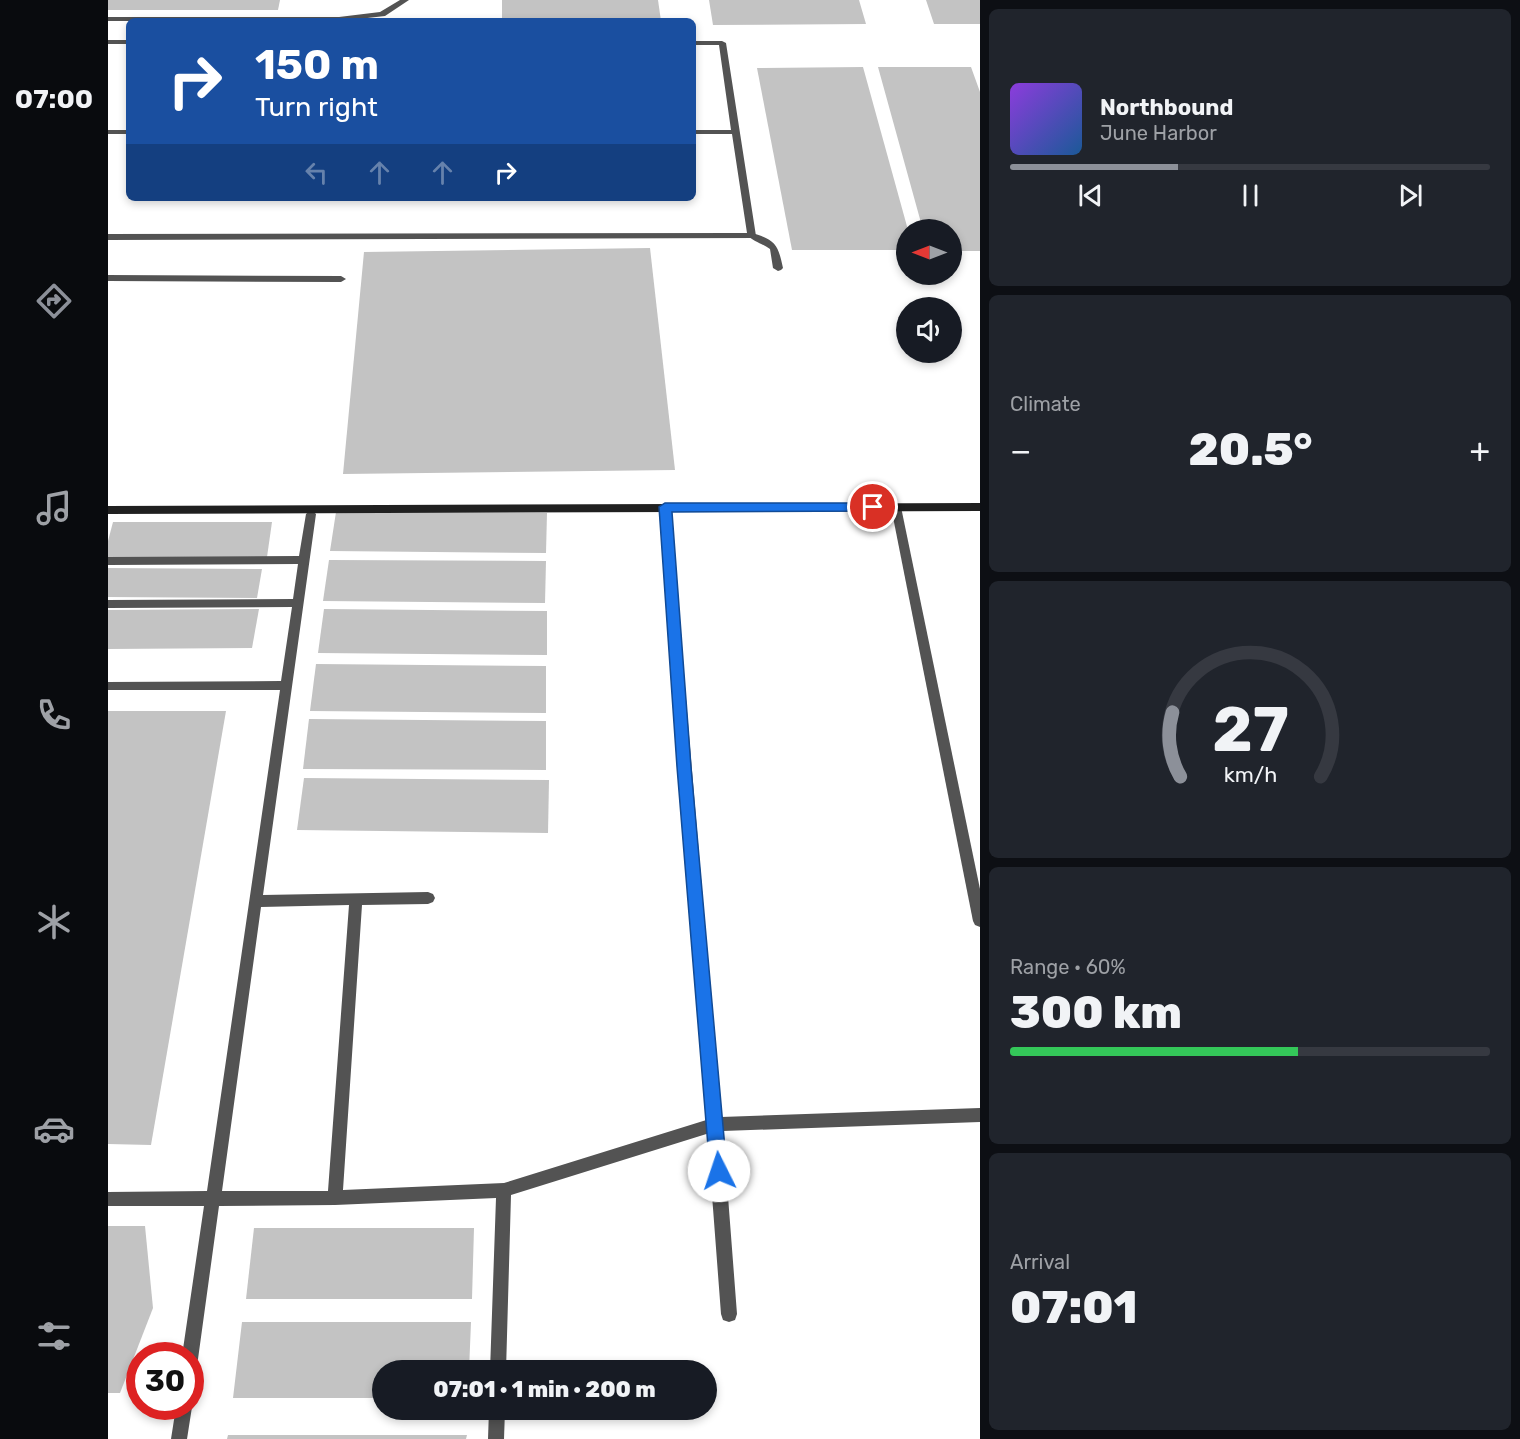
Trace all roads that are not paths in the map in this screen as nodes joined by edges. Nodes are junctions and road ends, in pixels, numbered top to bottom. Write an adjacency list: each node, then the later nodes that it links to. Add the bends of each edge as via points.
1 (405, 0): 2 (street, via 382,14)
2 (348, 18)
3 (108, 19): 4 (street)
4 (126, 19)
5 (108, 42): 6 (street)
6 (126, 42)
7 (696, 43): 11 (street, via 722,43)
8 (108, 132): 9 (street)
9 (126, 132)
10 (696, 132): 11 (street)
11 (736, 132): 12 (street)
12 (752, 236): 13 (street); 14 (street, via 774,248)
13 (108, 237)
14 (778, 268)
15 (108, 278): 16 (street)
16 (341, 279)
17 (665, 507): 18 (street); 20 (street); 33 (street)
18 (896, 507): 19 (street); 31 (street)
19 (980, 507)
20 (108, 510)
21 (311, 514): 23 (street)
22 (108, 561): 23 (street)
23 (304, 561): 24 (street)
24 (298, 603): 25 (street); 26 (street)
25 (108, 604)
26 (287, 685): 27 (street); 30 (street)
27 (108, 686)
28 (428, 898): 29 (street)
29 (356, 900): 30 (street); 36 (street)
30 (256, 901): 35 (street)
31 (980, 921)
32 (980, 1115): 33 (street)
33 (716, 1124): 34 (street); 38 (street)
34 (504, 1190): 36 (street); 40 (street)
35 (213, 1198): 36 (street); 37 (street); 39 (street)
36 (335, 1198)
37 (108, 1199)
38 (729, 1314)
39 (192, 1342)
40 (498, 1360)
41 (182, 1420): 43 (street)
42 (496, 1420): 44 (street)
43 (179, 1439)
44 (496, 1439)

